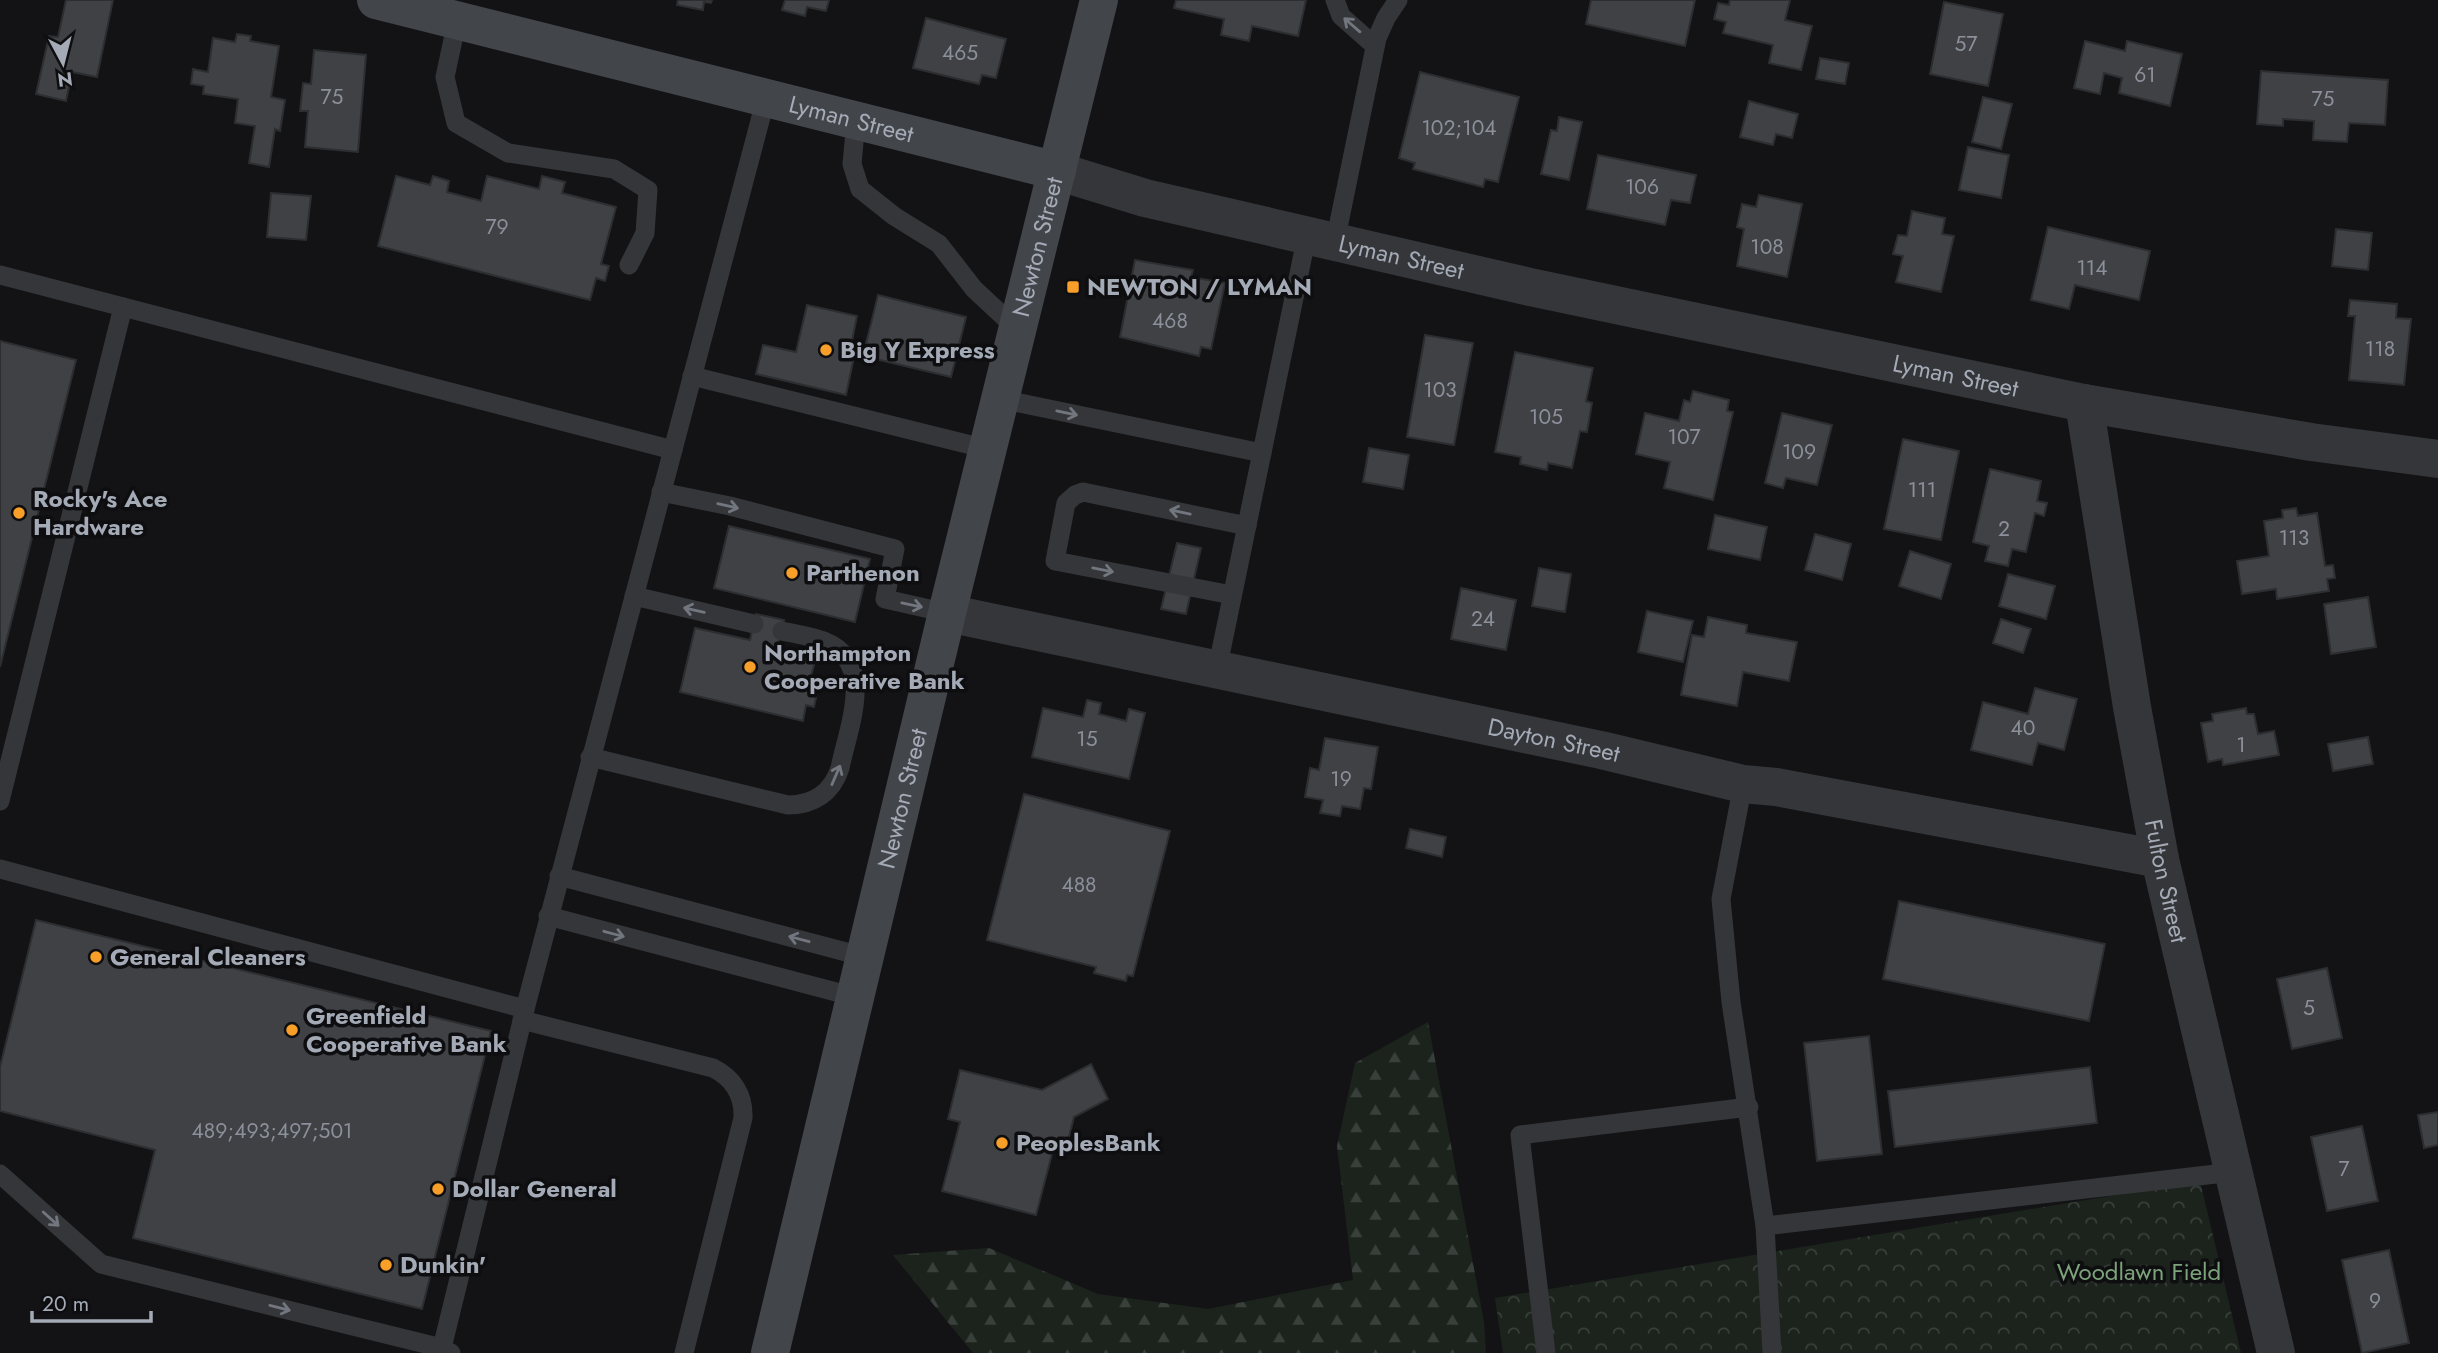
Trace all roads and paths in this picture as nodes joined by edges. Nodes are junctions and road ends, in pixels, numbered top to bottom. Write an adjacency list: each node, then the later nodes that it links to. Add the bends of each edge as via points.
1 (376, 0): 5 (main road, Lyman Street)
2 (1099, 0): 9 (main road, Newton Street)
3 (1335, 0): 6 (lane, one-way to 3, via 1341,16)
4 (1398, 0): 6 (lane, via 1382,25)
5 (457, 21): 7 (main road, Lyman Street); 11 (lane, via 445,77 456,123 508,153 614,169 648,190 645,233)
6 (1376, 46): 10 (lane)
7 (766, 98): 8 (main road, Lyman Street); 15 (lane)
8 (856, 121): 9 (main road, Lyman Street); 14 (lane, via 852,164 860,189 939,244 974,289)
9 (1057, 171): 10 (street, Lyman Street, via 1145,198); 14 (main road, Newton Street)
10 (1321, 238): 17 (street, Lyman Street, via 1530,287); 20 (lane)
11 (629, 265)
12 (0, 275): 13 (lane)
13 (123, 307): 19 (lane); 32 (lane)
14 (1017, 329): 16 (main road, Newton Street)
15 (692, 376): 18 (lane); 19 (lane)
16 (1000, 399): 18 (main road, Newton Street); 20 (lane, one-way to 20)
17 (2084, 403): 21 (street, Lyman Street, via 2285,438); 33 (street, Fulton Street)
18 (987, 449): 26 (main road, Newton Street)
19 (673, 450): 22 (lane)
20 (1262, 453): 23 (lane)
21 (2438, 458)
22 (661, 492): 25 (lane); 26 (lane, one-way to 26, via 895,549 885,599)
23 (1247, 526): 24 (lane); 24 (lane, one-way to 24, via 1083,492 1066,503 1055,561)
24 (1233, 595): 29 (lane)
25 (634, 596): 27 (lane, one-way to 25); 30 (lane)
26 (947, 613): 29 (street, Dayton Street); 37 (main road, Newton Street)
27 (754, 624)
28 (782, 631): 30 (lane, one-way to 28, via 782,804 807,803 824,795 839,768 857,691 851,665 840,651 821,640)
29 (1217, 670): 31 (street, Dayton Street)
30 (590, 757): 35 (lane)
31 (1743, 784): 33 (street, Dayton Street); 40 (lane, via 1721,899 1731,1002)
32 (0, 801)
33 (2160, 859): 41 (street, Fulton Street)
34 (0, 869): 39 (lane)
35 (559, 876): 36 (lane); 37 (lane, one-way to 35)
36 (548, 916): 38 (lane, one-way to 38); 39 (lane)
37 (865, 957): 38 (main road, Newton Street)
38 (855, 997): 46 (main road, Newton Street)
39 (523, 1014): 44 (lane); 45 (lane, via 713,1068 736,1088 743,1118)
40 (1749, 1107): 43 (lane); 47 (lane, via 1520,1135)
41 (2233, 1172): 43 (lane); 49 (street, Fulton Street)
42 (0, 1174): 44 (lane, one-way to 44, via 101,1264)
43 (1765, 1226): 48 (lane)
44 (447, 1350)
45 (684, 1353)
46 (770, 1353)
47 (1546, 1353)
48 (1772, 1353)
49 (2276, 1353)

